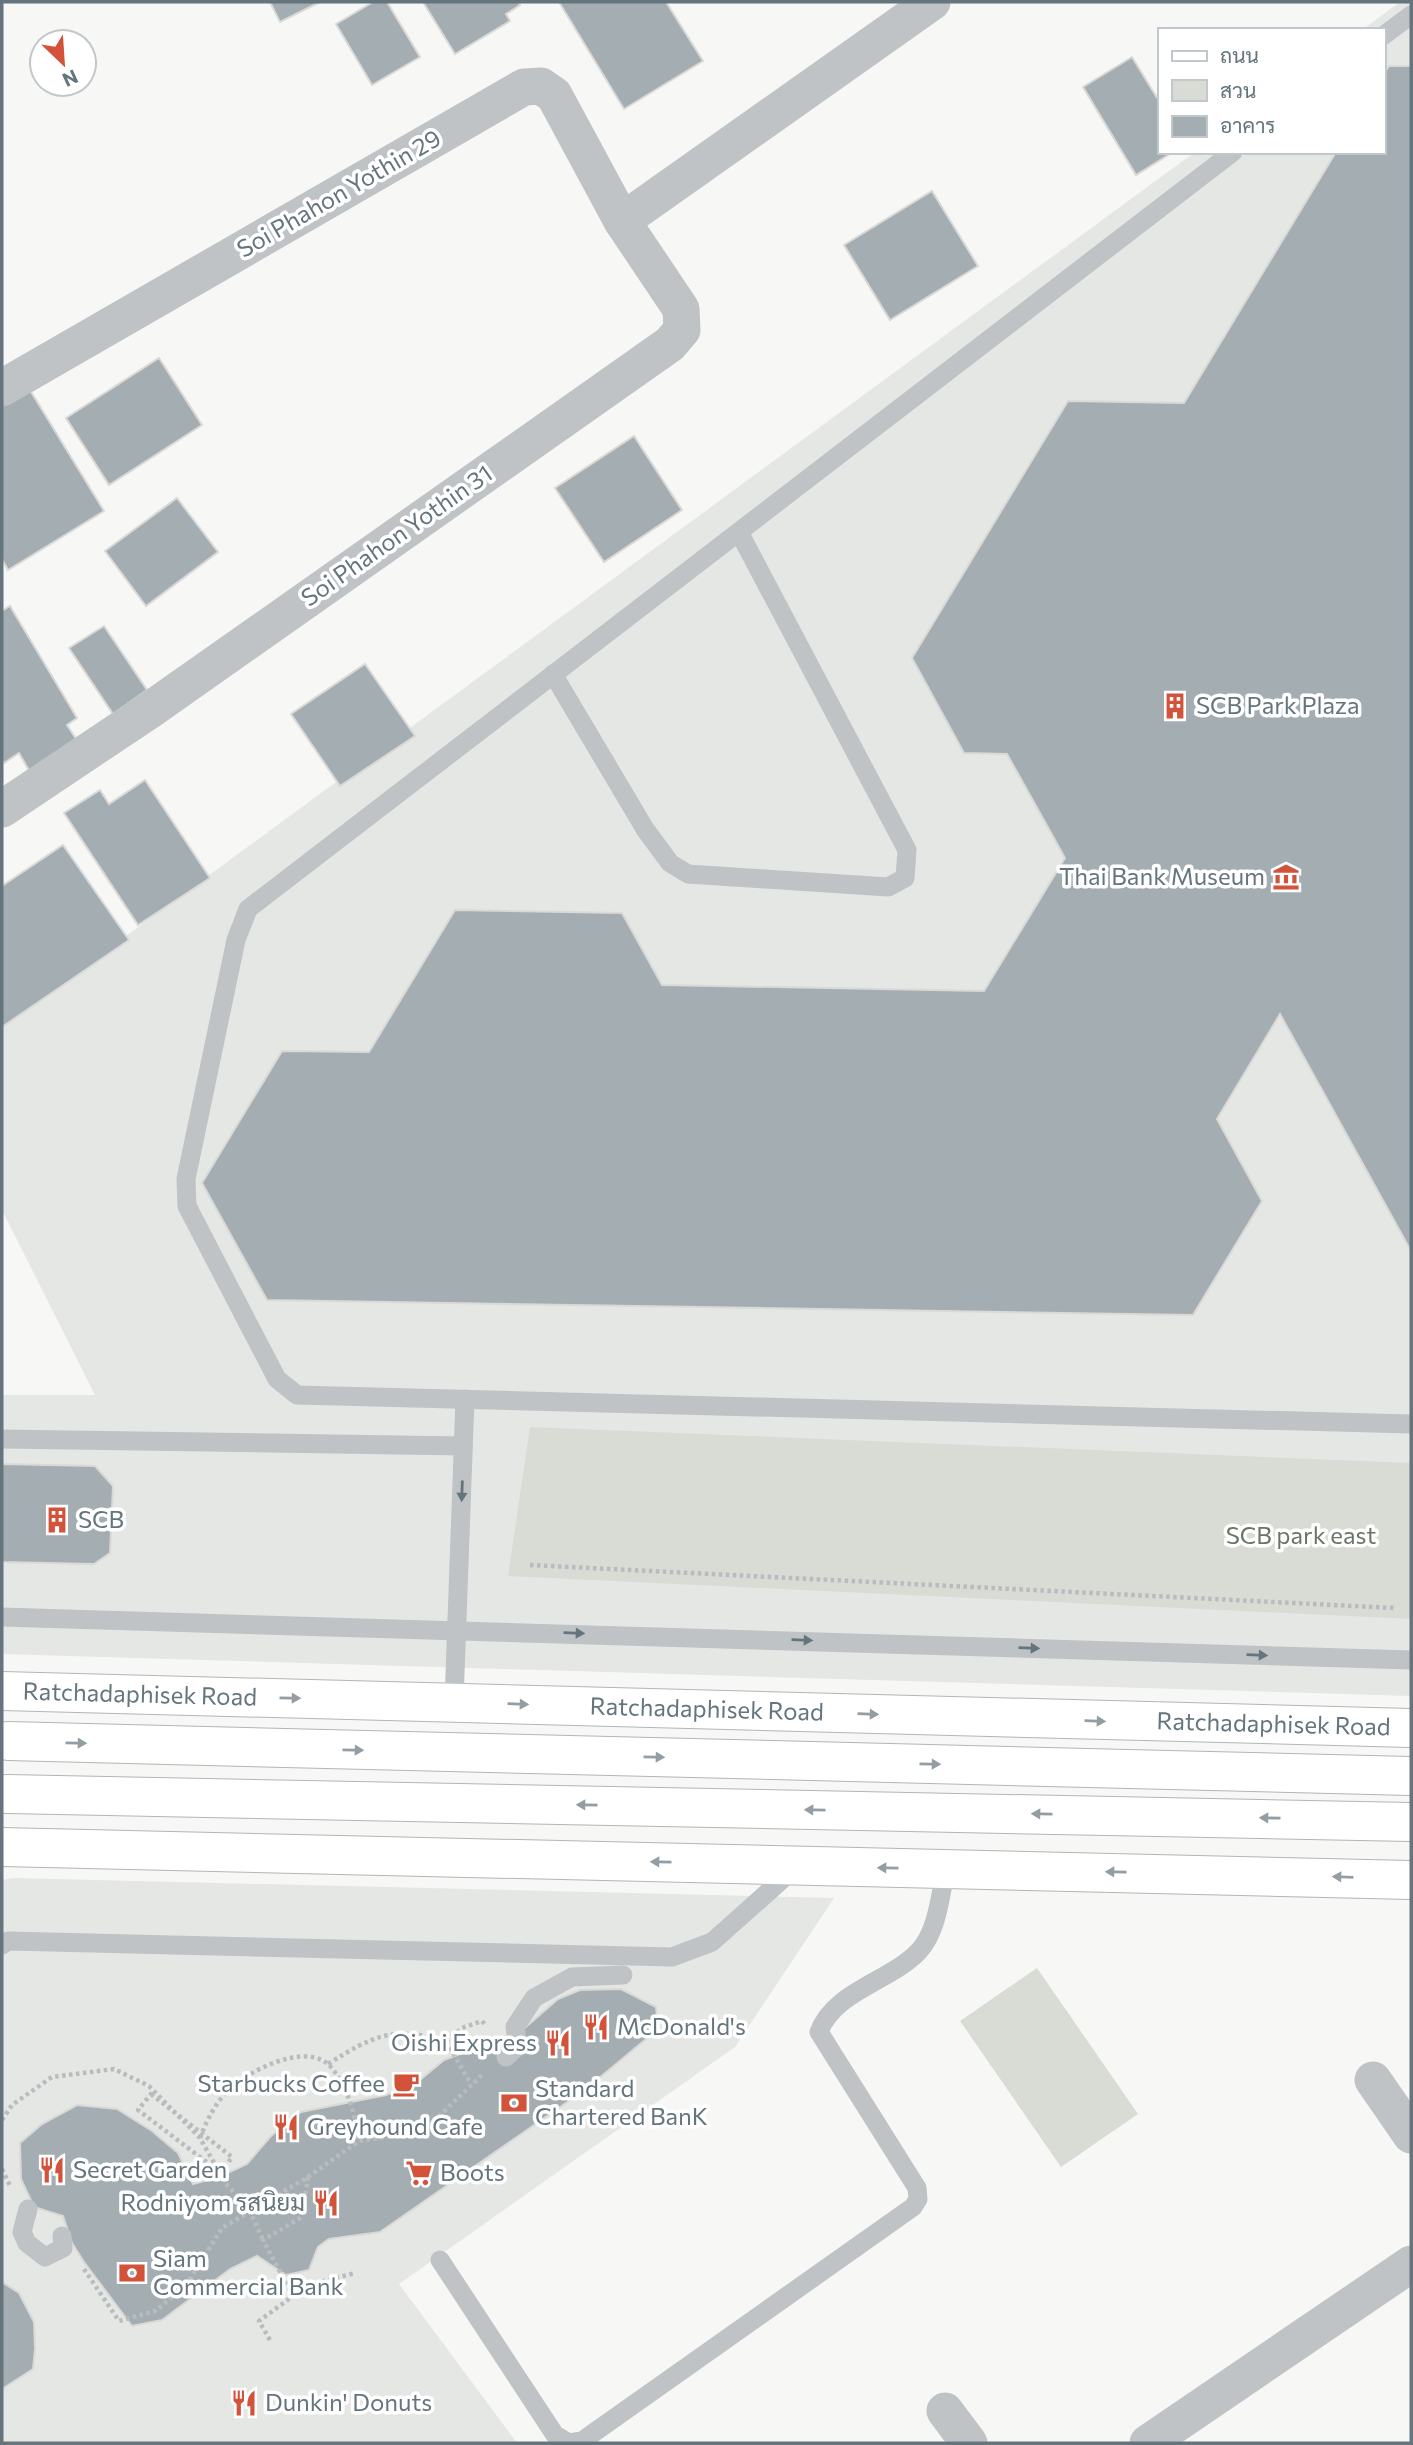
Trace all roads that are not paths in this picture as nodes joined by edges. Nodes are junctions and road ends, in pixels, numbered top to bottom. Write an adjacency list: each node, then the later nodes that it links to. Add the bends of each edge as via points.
1 (932, 2): 5 (street)
2 (1411, 15): 3 (lane)
3 (1385, 34)
4 (1230, 154): 7 (lane)
5 (622, 221): 6 (street, Soi Phahon Yothin 29, via 554,95 541,86 524,87); 9 (street, Soi Phahon Yothin 31, via 681,309 682,330 670,344 150,710)
6 (2, 388)
7 (739, 531): 8 (lane); 8 (lane, via 907,850 905,878 888,887 688,874 658,851)
8 (553, 674): 10 (lane, via 248,909 236,940 186,1180 187,1206 277,1379 297,1395)
9 (2, 808)
10 (465, 1399): 11 (lane); 13 (lane)
11 (1411, 1424)
12 (2, 1439): 13 (lane)
13 (463, 1446): 15 (lane, one-way to 15)
14 (2, 1616): 15 (lane)
15 (457, 1630): 16 (lane, one-way to 16); 18 (lane)
16 (1411, 1660)
17 (2, 1691): 18 (main road, Ratchadaphisek Road, one-way to 18)
18 (454, 1702): 19 (main road, Ratchadaphisek Road, one-way to 19)
19 (1406, 1722)
20 (8, 1741): 21 (main road, Ratchadaphisek Road, one-way to 21)
21 (1411, 1776)
22 (7, 1794): 23 (main road, one-way to 22)
23 (1411, 1822)
24 (2, 1847): 25 (main road, one-way to 24)
25 (798, 1866): 26 (main road, one-way to 25); 28 (lane, via 712,1942 672,1957 8,1941)
26 (946, 1869): 27 (main road, one-way to 26); 35 (lane, via 931,1934 918,1952 830,2012 819,2032 917,2188 913,2207 582,2441 569,2443 555,2435)
27 (1411, 1880)
28 (2, 1945)
29 (623, 1975): 30 (lane, via 572,1978 534,1998 515,2027 518,2046)
30 (506, 2057)
31 (1373, 2080): 32 (street)
32 (1411, 2135)
33 (28, 2209): 34 (lane, via 22,2232 38,2254 46,2258 62,2248)
34 (62, 2236)
35 (440, 2260)
36 (1411, 2264): 39 (street)
37 (945, 2411): 38 (street)
38 (969, 2443)
39 (1148, 2443)

